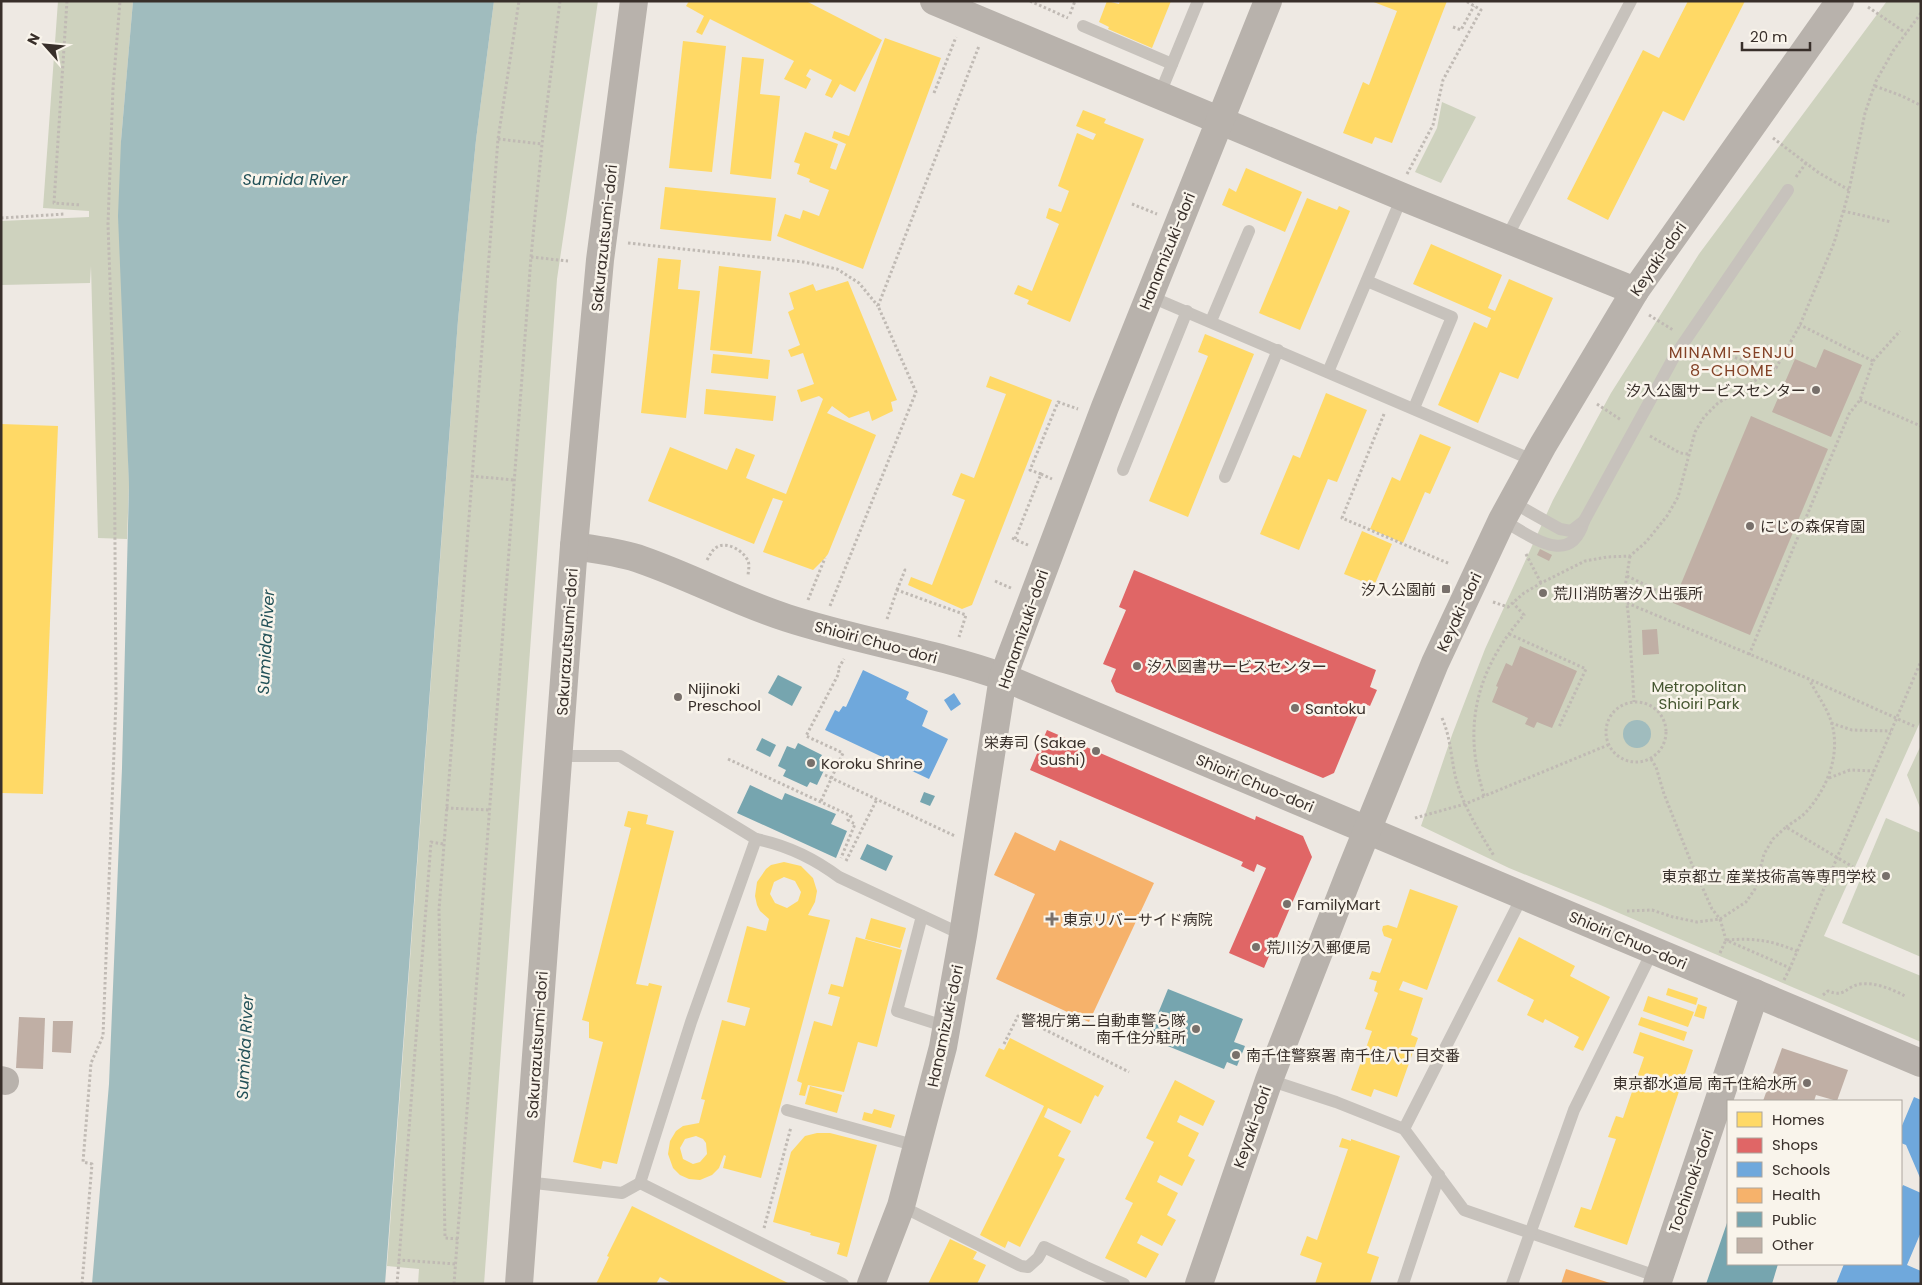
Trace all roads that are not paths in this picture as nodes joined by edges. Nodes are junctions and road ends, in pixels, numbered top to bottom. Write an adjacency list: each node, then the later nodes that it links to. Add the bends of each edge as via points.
1 (634, 1): 28 (street, Sakurazutsumi-dori, via 600,260)
2 (934, 1): 9 (street)
3 (1198, 1): 8 (lane)
4 (1268, 1): 10 (street, Hanamizuki-dori)
5 (1631, 1): 14 (lane)
6 (1840, 1): 16 (street, Keyaki-dori)
7 (1084, 26): 8 (lane)
8 (1172, 64): 9 (lane)
9 (1159, 96): 10 (street)
10 (1219, 121): 11 (street); 17 (street, Hanamizuki-dori)
11 (1403, 188): 14 (street); 15 (lane)
12 (1788, 190): 27 (lane, via 1674,357)
13 (1249, 231): 19 (lane)
14 (1506, 239): 16 (street)
15 (1367, 281): 21 (lane); 22 (lane, via 1452,317)
16 (1635, 291): 23 (street, Keyaki-dori)
17 (1149, 296): 18 (lane); 29 (street, Hanamizuki-dori)
18 (1187, 311): 19 (lane); 24 (lane)
19 (1211, 321): 20 (lane)
20 (1278, 350): 21 (lane); 25 (lane)
21 (1328, 372): 22 (lane)
22 (1414, 408): 23 (lane)
23 (1535, 461): 26 (street, Keyaki-dori)
24 (1123, 470)
25 (1224, 477)
26 (1507, 511): 27 (lane, via 1571,531); 27 (lane, via 1546,544 1556,546 1575,540); 31 (street, Keyaki-dori, via 1435,664)
27 (1584, 521)
28 (574, 546): 29 (street, Shioiri Chuo-dori, via 641,560 786,618 974,667); 30 (street, Sakurazutsumi-dori)
29 (1003, 678): 31 (street, Shioiri Chuo-dori); 35 (street, Hanamizuki-dori)
30 (558, 756): 32 (lane, via 620,756); 45 (street, Sakurazutsumi-dori)
31 (1367, 830): 33 (street, Shioiri Chuo-dori); 40 (street, Keyaki-dori)
32 (756, 839): 34 (lane, via 774,843 822,864 840,877); 46 (lane, via 691,1022)
33 (1523, 895): 36 (street, Shioiri Chuo-dori); 42 (lane)
34 (922, 916): 35 (lane); 38 (lane, via 898,1011)
35 (963, 935): 38 (street, Hanamizuki-dori)
36 (1653, 950): 37 (street, Shioiri Chuo-dori); 48 (lane, via 1574,1110)
37 (1755, 993): 39 (street, Shioiri Chuo-dori); 49 (street, Tochinoki-dori)
38 (947, 1027): 43 (street, Hanamizuki-dori)
39 (1921, 1063)
40 (1268, 1080): 42 (lane); 54 (street, Keyaki-dori)
41 (791, 1111): 43 (lane)
42 (1404, 1129): 44 (lane)
43 (917, 1146): 47 (street, Hanamizuki-dori)
44 (1439, 1175): 48 (lane, via 1464,1210); 55 (lane)
45 (526, 1182): 46 (lane, via 622,1193); 50 (street, Sakurazutsumi-dori)
46 (640, 1183): 51 (lane)
47 (901, 1206): 52 (street, Hanamizuki-dori); 53 (lane, via 1020,1266 1028,1267 1044,1247)
48 (1529, 1233): 49 (lane); 56 (lane)
49 (1658, 1281)
50 (519, 1284)
51 (843, 1284)
52 (871, 1284)
53 (1124, 1284)
54 (1199, 1284)
55 (1402, 1284)
56 (1512, 1284)

